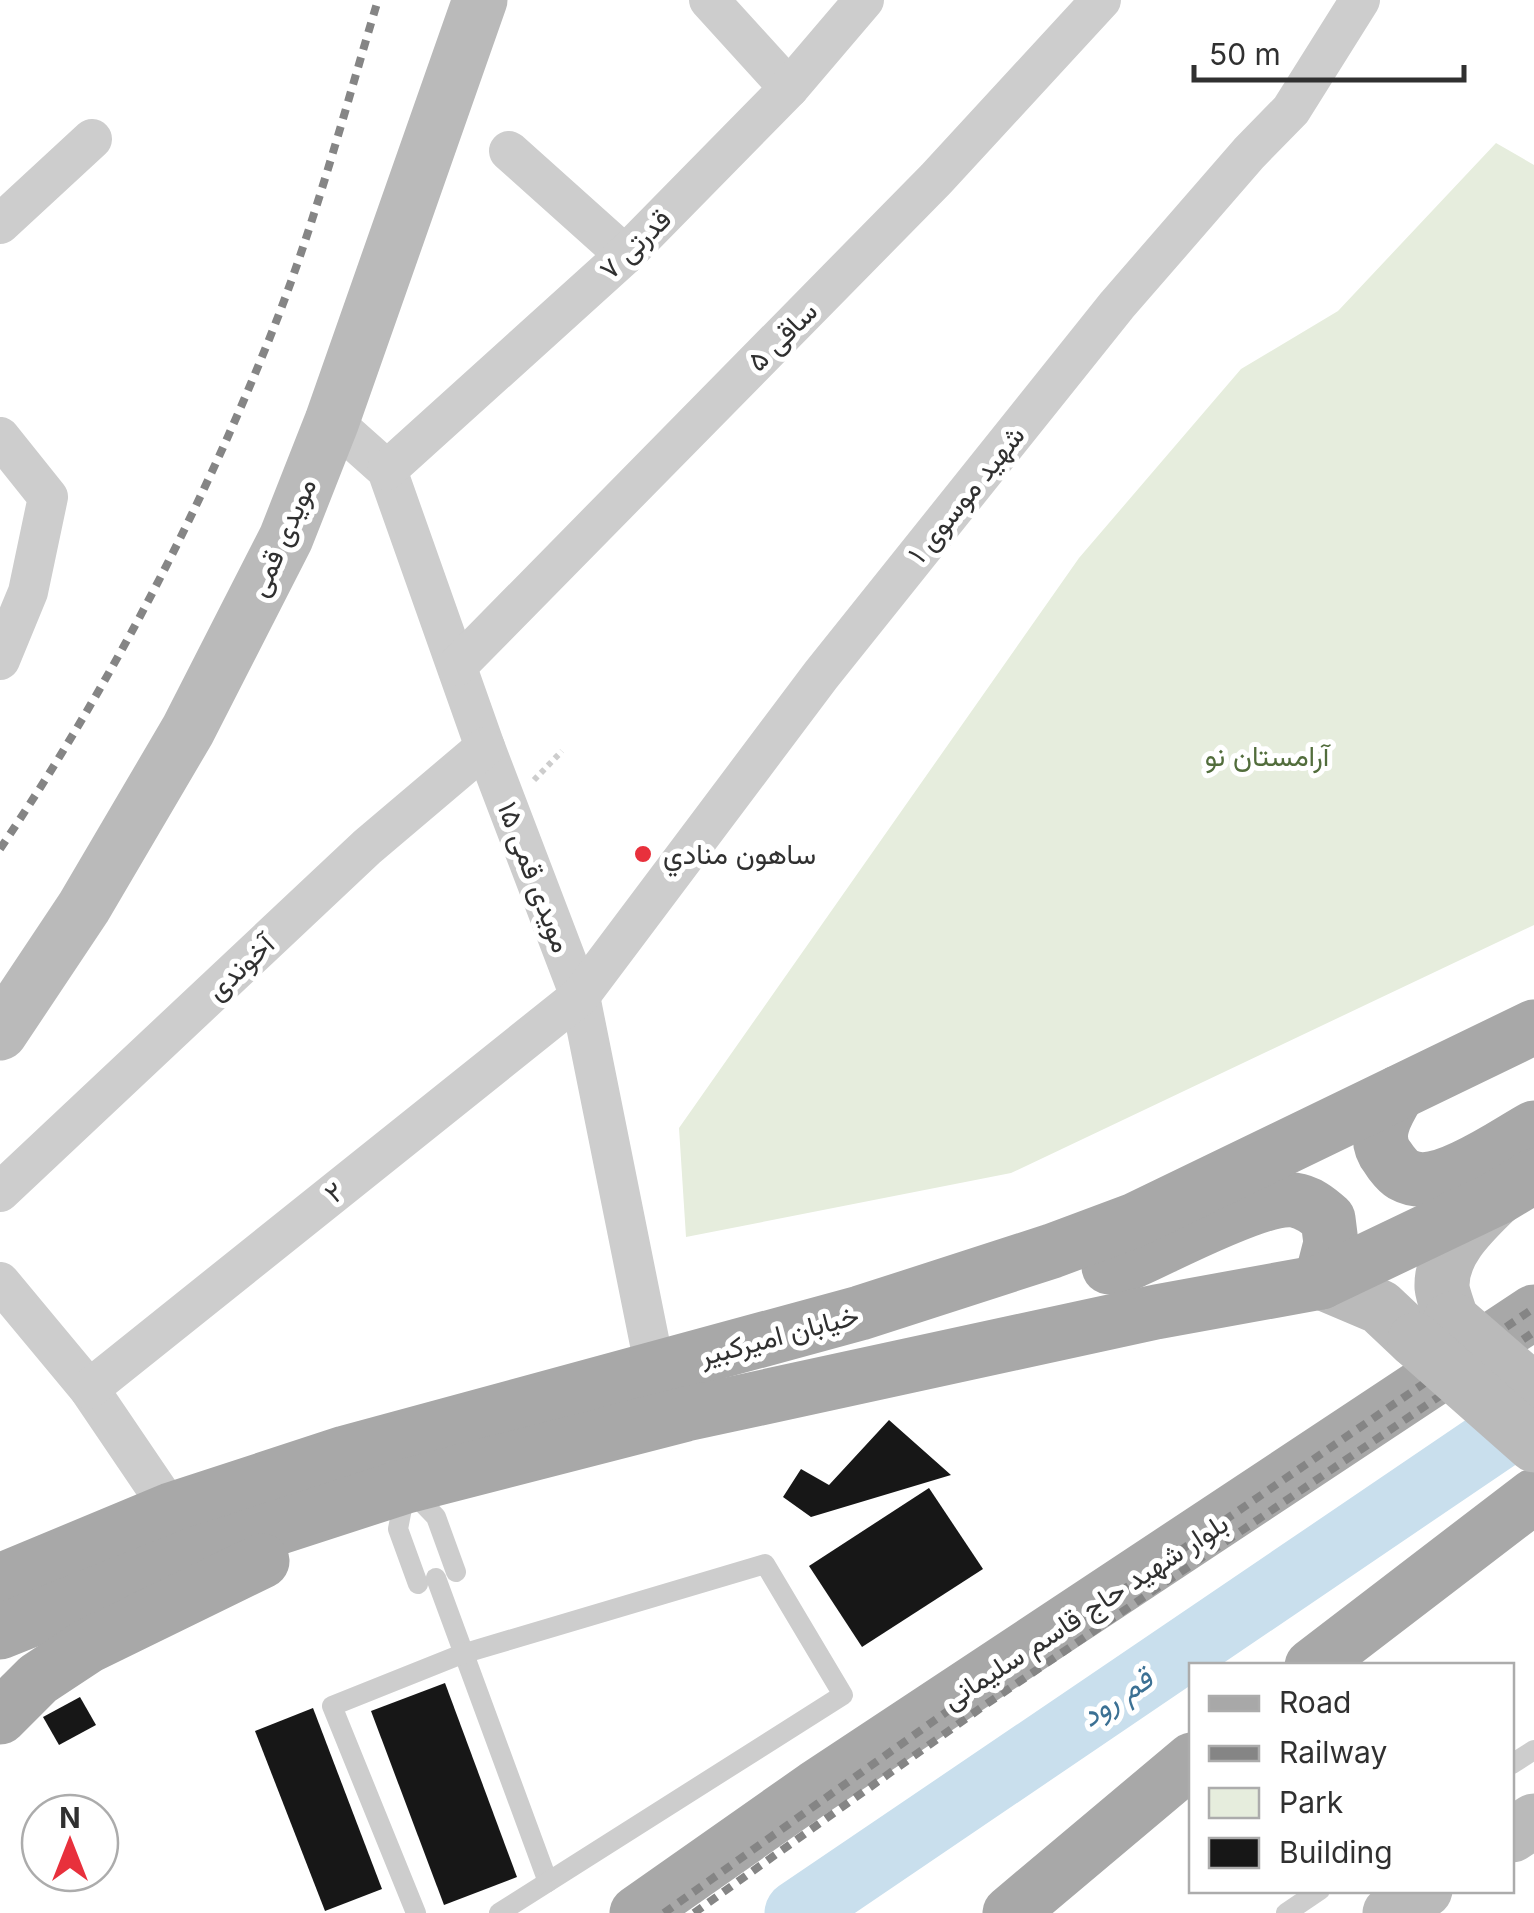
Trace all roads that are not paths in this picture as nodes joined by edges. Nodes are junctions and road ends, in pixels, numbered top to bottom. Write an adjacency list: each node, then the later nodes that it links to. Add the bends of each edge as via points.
1 (480, 0): 11 (street, مویدی قمی)
2 (709, 0): 6 (street)
3 (864, 0): 6 (street, قدرتی ۷)
4 (1102, 0): 15 (street, ساقی ۵, via 936,179)
5 (1360, 0): 17 (street, شهید موسوی ۱, via 1292,110 1092,336 821,675)
6 (789, 88): 10 (street, قدرتی ۷)
7 (92, 140): 9 (street)
8 (508, 151): 10 (street)
9 (0, 224)
10 (626, 255): 13 (street, قدرتی ۷)
11 (332, 421): 13 (street, مویدی قمی ۱۵); 19 (street, مویدی قمی, via 286,538 188,730)
12 (0, 438): 14 (street, via 48,497 28,592)
13 (387, 470): 15 (street, مویدی قمی ۱۵)
14 (0, 660)
15 (457, 666): 16 (street, مویدی قمی ۱۵)
16 (485, 747): 17 (street, مویدی قمی ۱۵); 23 (street, آخوندی, via 367,847)
17 (580, 996): 29 (street, مویدی قمی ۱۵); 30 (street, ۲)
18 (1534, 1027): 20 (main road, خیابان امیرکبیر)
19 (0, 1033)
20 (1398, 1093): 21 (main road, via 1383,1117 1380,1138 1384,1155 1404,1176 1429,1180 1451,1174); 27 (main road, خیابان امیرکبیر, via 1134,1220)
21 (1534, 1128)
22 (1515, 1187): 25 (main road, خیابان امیرکبیر); 28 (street, via 1462,1234 1450,1255)
23 (0, 1192)
24 (0, 1282): 30 (street)
25 (1322, 1282): 27 (main road, via 1331,1243 1328,1219 1294,1200 1258,1206 1130,1262 999,1294); 28 (street); 33 (main road, خیابان امیرکبیر, via 705,1410)
26 (1534, 1312): 48 (main road, بلوار شهید حاج قاسم سلیمانی)
27 (860, 1313): 29 (main road, خیابان امیرکبیر)
28 (1433, 1330): 31 (street, bridge); 32 (street, bridge)
29 (654, 1369): 35 (main road, خیابان امیرکبیر, via 345,1453)
30 (89, 1389): 35 (street)
31 (1534, 1391)
32 (1534, 1446)
33 (383, 1494): 36 (lane, via 398,1530); 36 (lane, via 436,1517); 38 (main road, خیابان امیرکبیر, via 193,1554); 41 (main road, via 248,1570 88,1646 38,1679)
34 (1534, 1496): 40 (main road)
35 (171, 1510): 37 (main road, خیابان امیرکبیر)
36 (437, 1578): 39 (lane)
37 (0, 1581)
38 (0, 1632)
39 (462, 1654): 43 (lane); 43 (lane, via 764,1564 843,1695); 46 (lane, via 332,1706)
40 (1316, 1663)
41 (0, 1717)
42 (1189, 1763): 49 (main road)
43 (548, 1882): 47 (lane)
44 (1316, 1893): 50 (lane)
45 (1420, 1893): 51 (street)
46 (416, 1913)
47 (498, 1913)
48 (637, 1913)
49 (1010, 1913)
50 (1286, 1913)
51 (1390, 1913)

